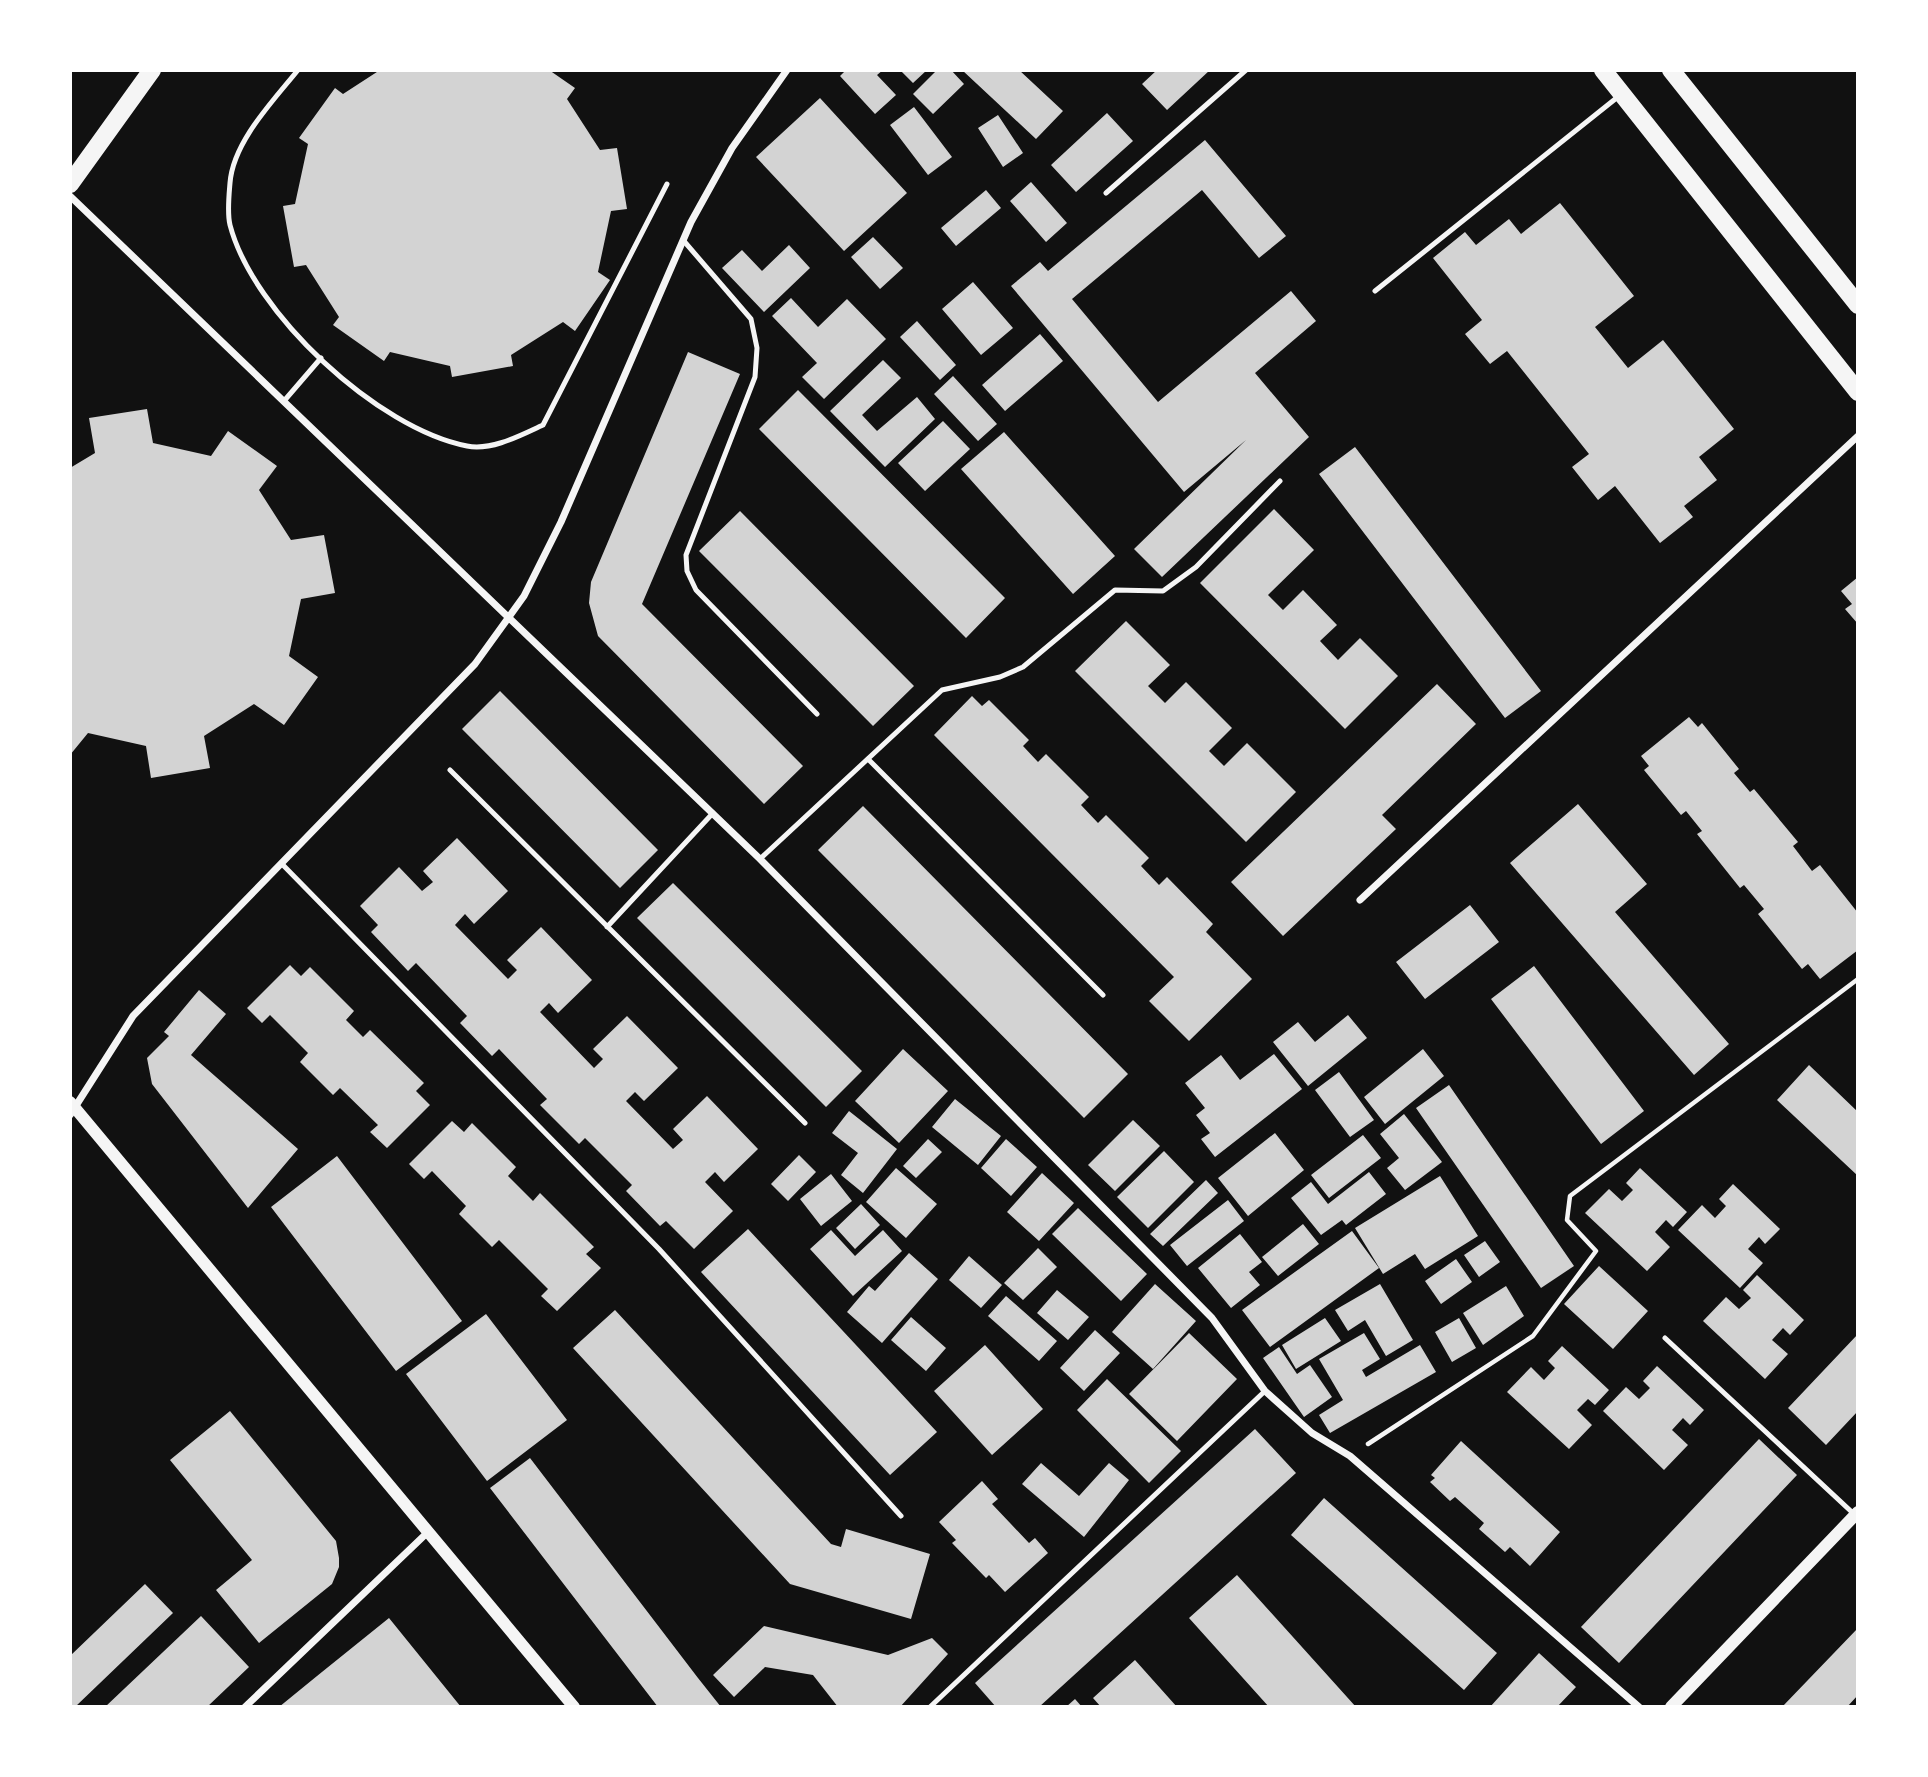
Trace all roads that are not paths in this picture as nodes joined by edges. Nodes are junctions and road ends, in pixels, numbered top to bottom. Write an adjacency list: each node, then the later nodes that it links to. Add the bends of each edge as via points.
1 (152, 70): 8 (main road)
2 (298, 70): 15 (lane, via 248,133 230,179 229,224 260,292)
3 (787, 70): 12 (street, via 733,148)
4 (1246, 70): 10 (lane)
5 (1603, 70): 7 (main road)
6 (1671, 70): 14 (main road)
7 (1622, 94): 13 (lane); 16 (main road)
8 (70, 184)
9 (667, 184): 15 (lane, via 543,425 509,440 470,447 431,436 400,419)
10 (1107, 193)
11 (70, 196): 17 (street)
12 (683, 240): 20 (street, via 561,522); 21 (lane, via 751,319 757,348 755,377 686,555 687,571 696,590)
13 (1376, 291)
14 (1858, 305)
15 (321, 358): 17 (lane)
16 (1858, 392)
17 (284, 401): 20 (street)
18 (1858, 436): 27 (street)
19 (1280, 481): 22 (lane, via 1196,567 1163,591 1115,590 1023,667 942,690)
20 (509, 617): 24 (street); 26 (street, via 475,664)
21 (817, 714)
22 (868, 759): 25 (lane); 29 (lane)
23 (450, 770): 28 (lane)
24 (713, 813): 25 (street); 28 (lane)
25 (760, 859): 33 (street, via 1212,1318)
26 (281, 863): 30 (street, via 133,1016); 35 (lane, via 659,1250)
27 (1360, 900)
28 (607, 926): 31 (lane)
29 (1103, 995)
30 (72, 1108): 36 (street)
31 (805, 1123)
32 (1665, 1338): 34 (lane)
33 (1265, 1391): 39 (lane); 40 (street, via 1312,1433 1350,1456)
34 (1857, 1513): 41 (street)
35 (901, 1516)
36 (429, 1531): 37 (street); 38 (street)
37 (245, 1707)
38 (574, 1707)
39 (930, 1707)
40 (1639, 1707)
41 (1671, 1707)

